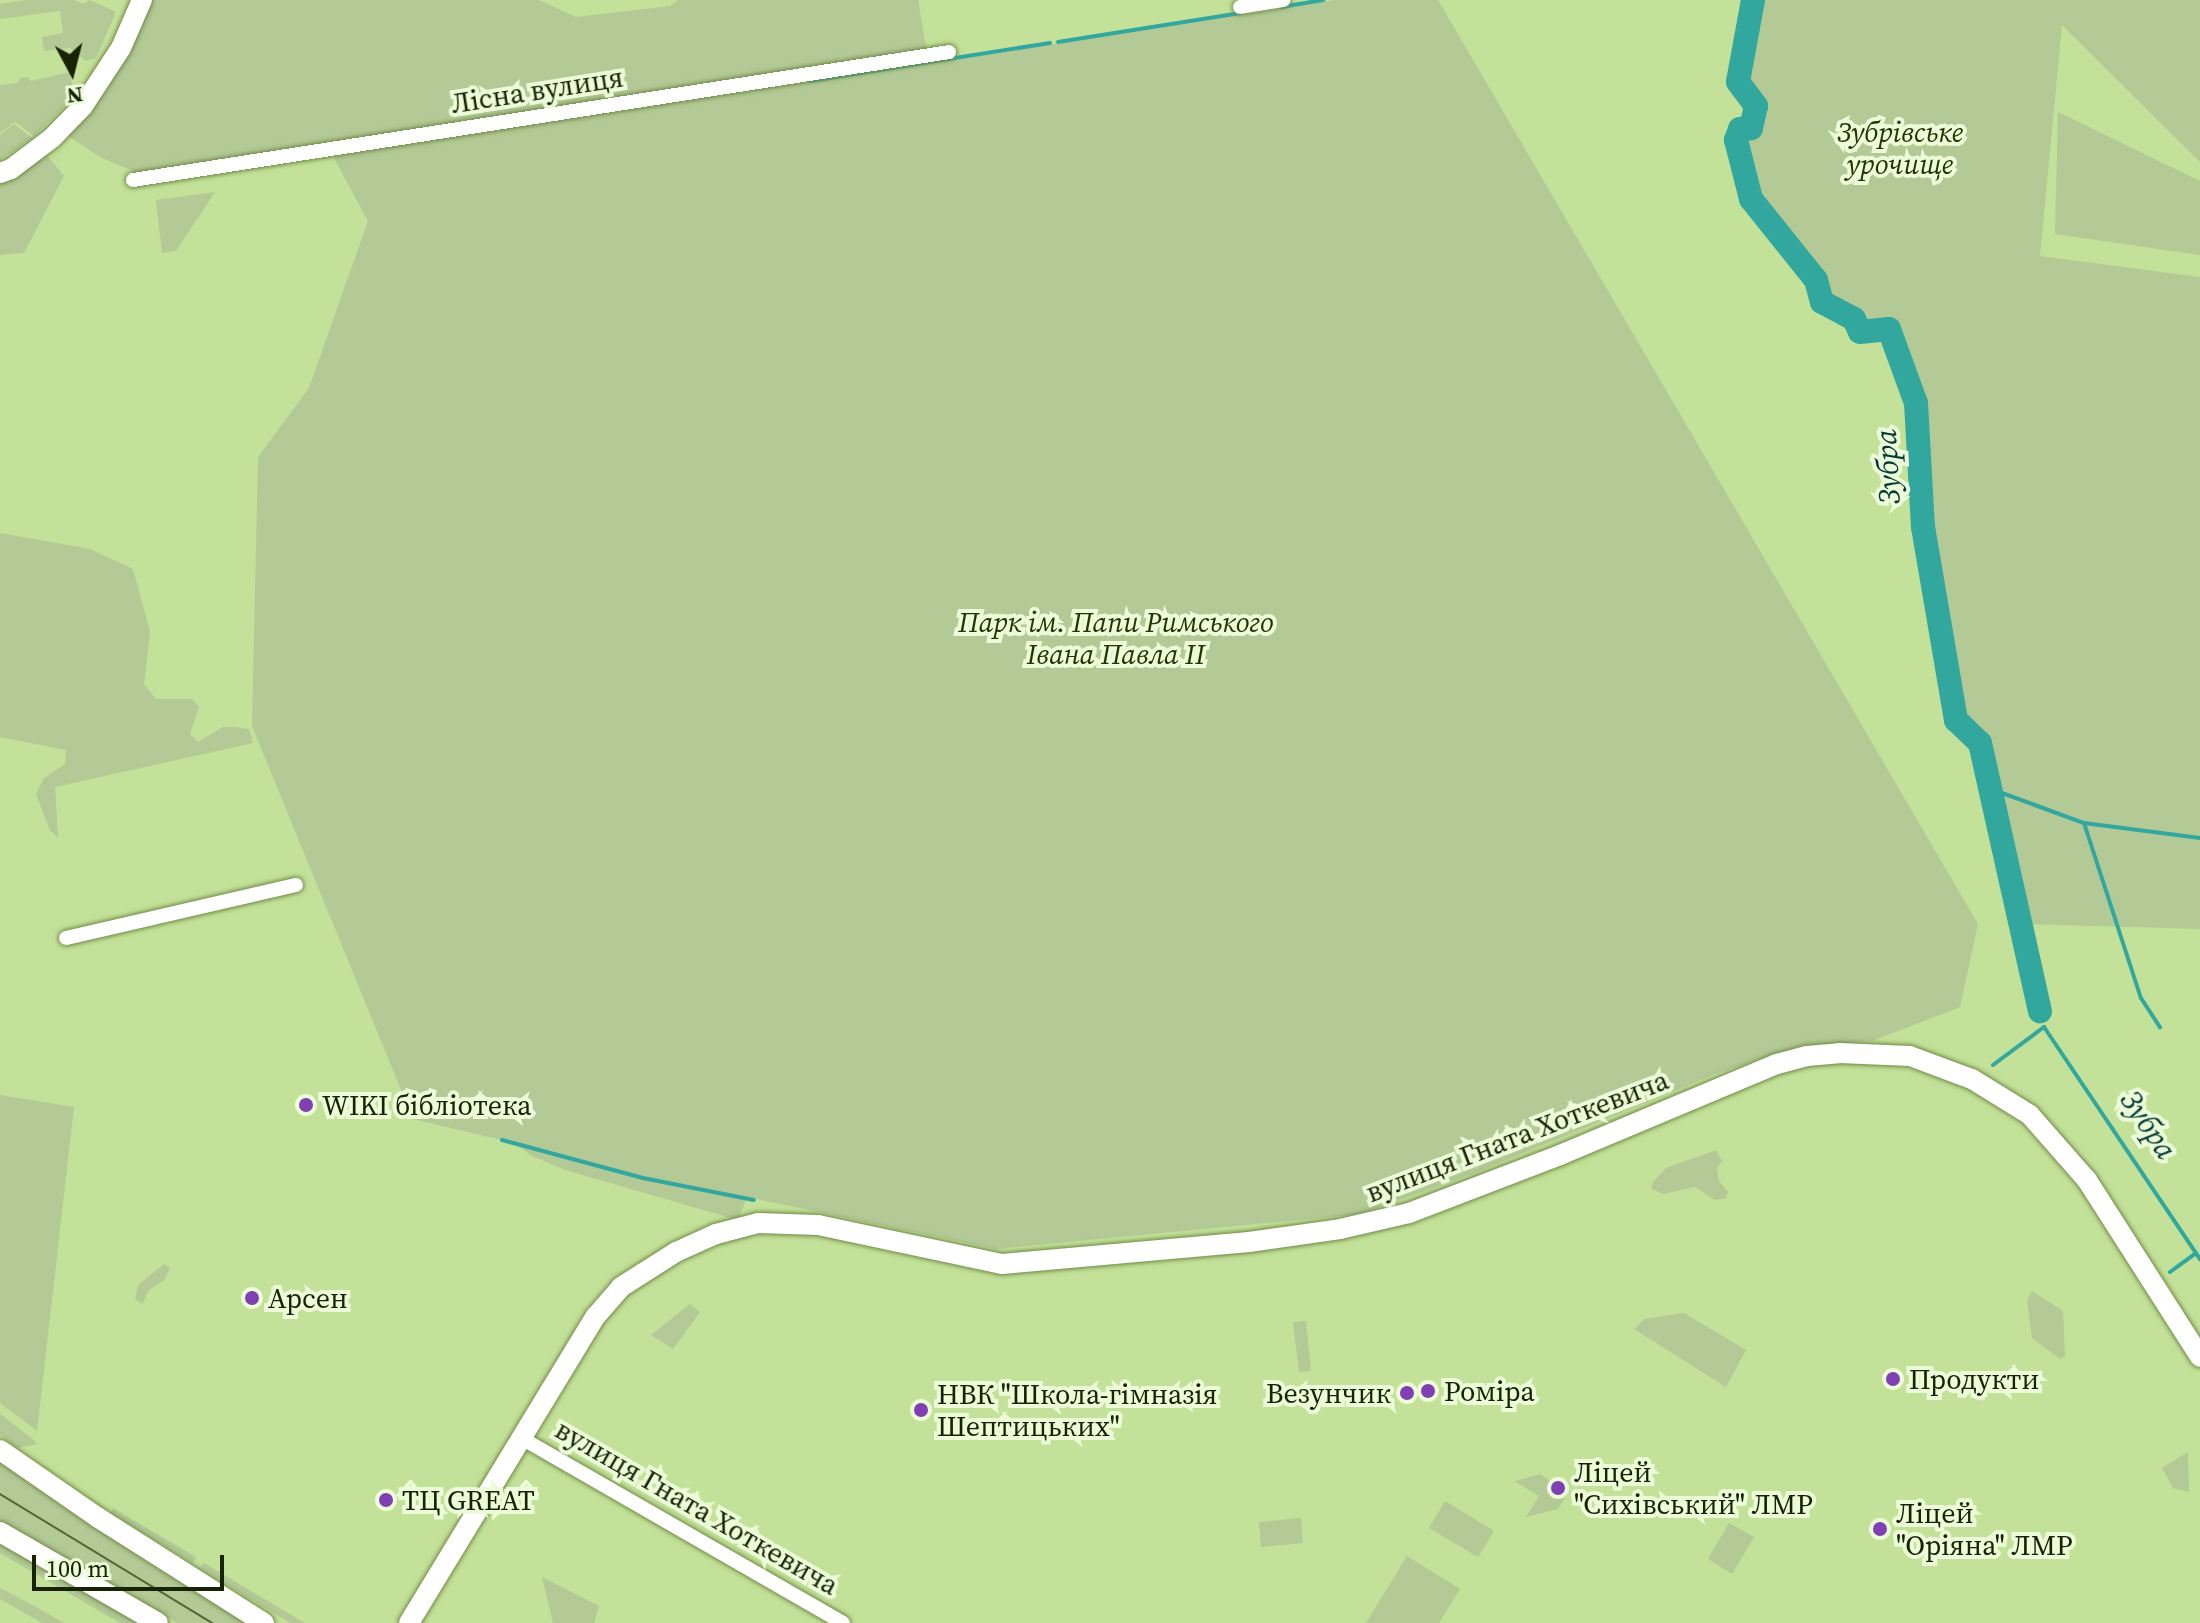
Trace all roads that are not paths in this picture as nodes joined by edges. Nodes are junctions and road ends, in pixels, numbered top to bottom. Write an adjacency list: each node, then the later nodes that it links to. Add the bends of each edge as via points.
1 (142, 0): 5 (street, via 115,59 83,106 52,138)
2 (1283, 0): 3 (street)
3 (1240, 7)
4 (949, 52): 6 (street, Лісна вулиця)
5 (0, 173)
6 (133, 180)
7 (296, 885): 8 (street)
8 (66, 938)
9 (2200, 1357): 10 (street, вулиця Гната Хоткевича, via 2087,1180 2030,1115 1972,1079 1910,1056 1839,1053 1777,1064 1409,1213 1340,1229 1002,1264 803,1224 758,1223 716,1234 621,1287 596,1316)
10 (523, 1439): 15 (street, вулиця Гната Хоткевича); 16 (street, вулиця Гната Хоткевича)
11 (0, 1450): 14 (street)
12 (0, 1532): 13 (street)
13 (158, 1623)
14 (264, 1623)
15 (409, 1623)
16 (843, 1623)

